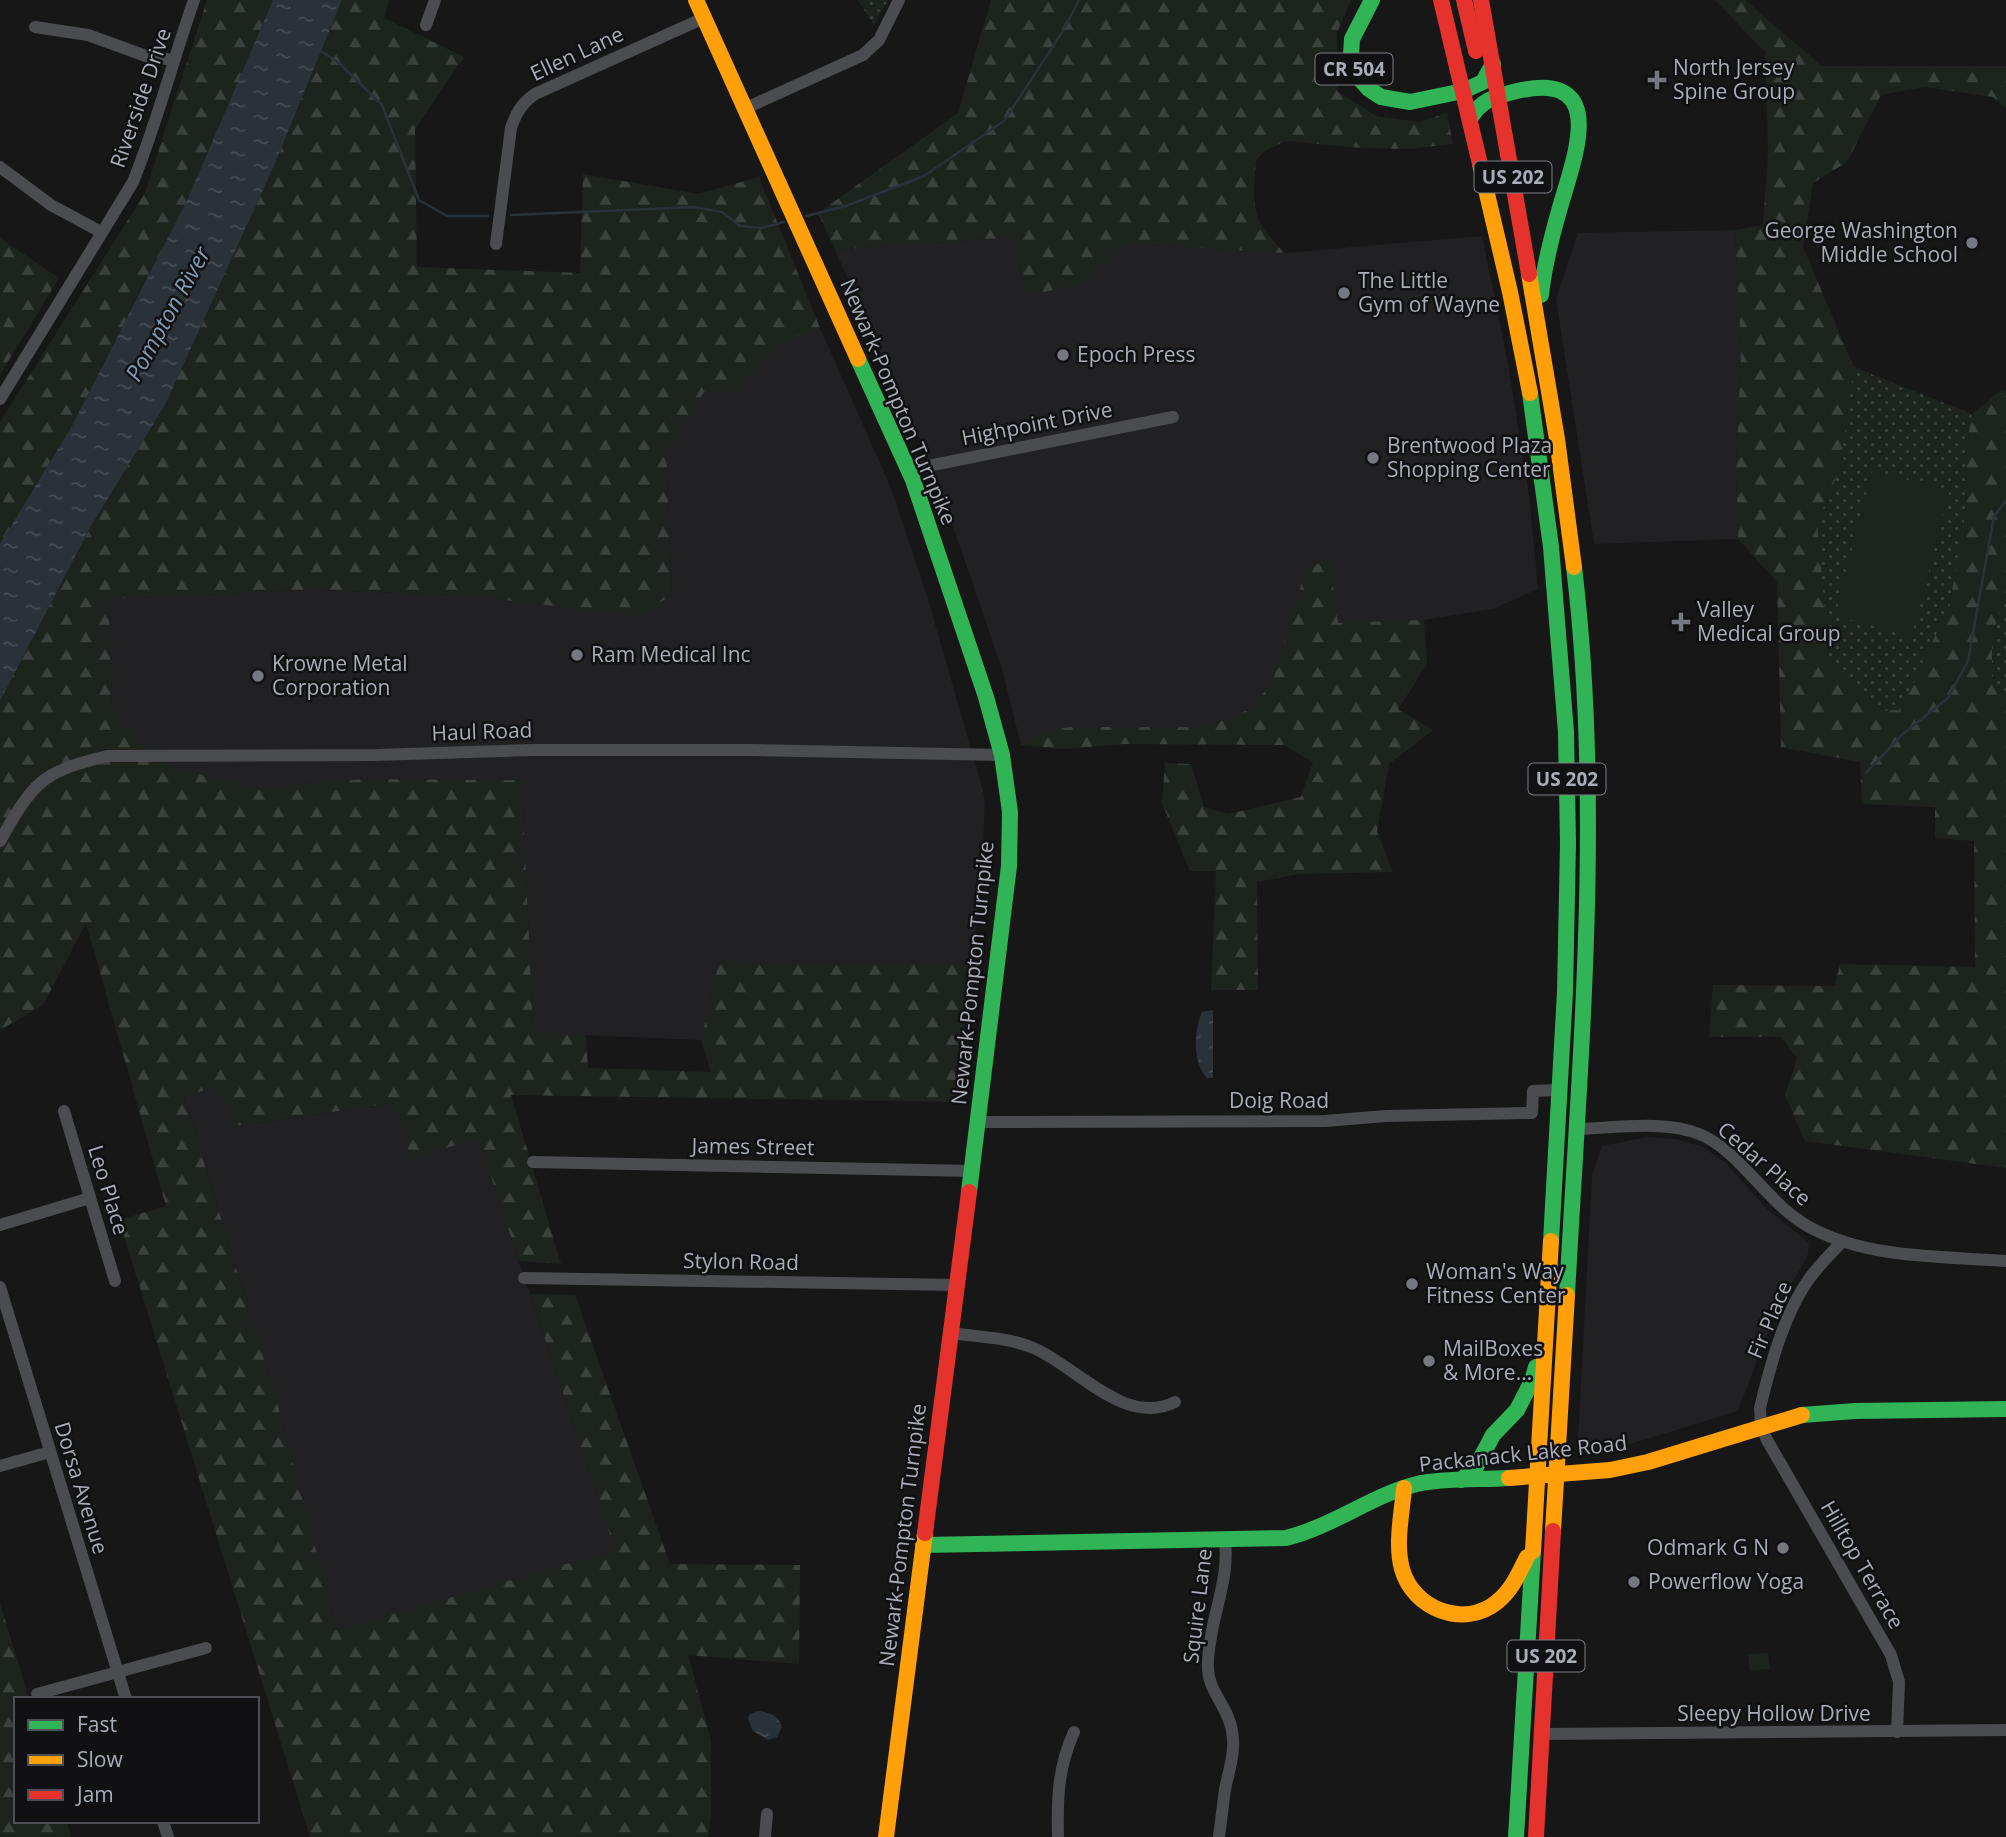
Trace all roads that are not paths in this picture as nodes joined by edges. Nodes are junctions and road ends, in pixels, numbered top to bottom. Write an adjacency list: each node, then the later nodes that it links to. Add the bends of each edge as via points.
1 (194, 0): 12 (street, Riverside Drive)
2 (435, 0): 10 (street)
3 (696, 0): 9 (main road, Newark-Pompton Turnpike)
4 (899, 0): 17 (street, via 879,40 863,55)
5 (1371, 0): 15 (main road, CR 504, via 1352,39 1350,55 1368,89 1381,97 1410,102)
6 (1441, 0): 15 (main road, US 202)
7 (1464, 0): 14 (main road)
8 (1481, 0): 13 (main road)
9 (704, 18): 17 (main road, Newark-Pompton Turnpike); 21 (street, Ellen Lane, via 527,99 511,128)
10 (426, 24)
11 (35, 27): 12 (street, via 88,35 146,56)
12 (173, 60): 20 (street, Riverside Drive, via 133,182)
13 (1493, 64): 14 (main road); 16 (main road)
14 (1483, 82): 15 (main road, CR 504); 16 (main road)
15 (1463, 91): 18 (main road, US 202)
16 (1493, 98): 18 (main road, via 1477,105); 22 (main road, US 202); 22 (main road, via 1532,87 1553,88 1569,97 1580,117 1543,272)
17 (746, 108): 25 (main road, Newark-Pompton Turnpike)
18 (1469, 119): 28 (main road, US 202, via 1524,364 1555,583 1568,843)
19 (0, 167): 20 (street, via 51,205)
20 (101, 232): 23 (street, Riverside Drive)
21 (496, 244)
22 (1539, 323): 31 (main road, US 202, via 1572,545 1586,730 1587,919)
23 (0, 400)
24 (1173, 417): 25 (street, Highpoint Drive)
25 (908, 470): 26 (main road, Newark-Pompton Turnpike)
26 (1002, 755): 27 (street, Haul Road, via 534,750 107,756 48,776); 30 (main road, Newark-Pompton Turnpike, via 1010,812 1009,866)
27 (0, 841)
28 (1559, 1090): 30 (street, Doig Road, via 1533,1091 1532,1113 1351,1120); 43 (main road, US 202)
29 (64, 1111): 34 (street, Leo Place)
30 (979, 1122): 33 (main road, Newark-Pompton Turnpike)
31 (1577, 1129): 36 (street, Cedar Place, via 1671,1128 1698,1134 1725,1150 1795,1218); 49 (main road, US 202)
32 (533, 1162): 33 (street, James Street)
33 (972, 1171): 40 (main road, Newark-Pompton Turnpike)
34 (90, 1198): 35 (street); 39 (street, Leo Place)
35 (0, 1225)
36 (1842, 1242): 37 (street, Cedar Place, via 1889,1252); 46 (street, Fir Place, via 1798,1298 1768,1375)
37 (2006, 1261)
38 (524, 1278): 40 (street, Stylon Road)
39 (115, 1281)
40 (957, 1285): 42 (main road, Newark-Pompton Turnpike)
41 (0, 1287): 47 (street, Dorsa Avenue)
42 (951, 1333): 44 (street, via 1030,1346 1123,1403 1150,1409); 54 (main road, Newark-Pompton Turnpike)
43 (1545, 1337): 50 (main road, US 202); 51 (main road, via 1532,1381 1517,1410 1493,1435 1476,1467)
44 (1175, 1402)
45 (2006, 1409): 46 (main road, Packanack Lake Road, via 1824,1413)
46 (1761, 1426): 49 (main road, Packanack Lake Road, via 1629,1466); 62 (street, Hilltop Terrace, via 1891,1655 1899,1682)
47 (50, 1452): 48 (street); 57 (street, Dorsa Avenue)
48 (0, 1466)
49 (1557, 1475): 50 (main road, Packanack Lake Road); 63 (main road, US 202)
50 (1537, 1477): 51 (main road, Packanack Lake Road); 55 (main road, US 202)
51 (1461, 1480): 52 (main road, Packanack Lake Road)
52 (1404, 1488): 53 (main road, Packanack Lake Road, via 1316,1531 1286,1538); 55 (main road, via 1402,1567 1412,1591 1431,1608 1458,1615 1492,1606 1512,1586)
53 (1225, 1540): 54 (main road, Packanack Lake Road); 68 (street, Squire Lane, via 1225,1579 1208,1664 1212,1690 1228,1716 1234,1740)
54 (923, 1545): 66 (main road, Newark-Pompton Turnpike)
55 (1532, 1548): 69 (main road, US 202)
56 (206, 1648): 57 (street)
57 (118, 1671): 58 (street); 59 (street, Dorsa Avenue)
58 (37, 1694)
59 (125, 1697)
60 (2006, 1731): 62 (street, Sleepy Hollow Drive)
61 (1074, 1732): 67 (street, via 1058,1780)
62 (1897, 1732): 63 (street, Sleepy Hollow Drive)
63 (1542, 1734): 70 (main road, US 202)
64 (767, 1814): 65 (street)
65 (765, 1837)
66 (886, 1837)
67 (1058, 1837)
68 (1219, 1837)
69 (1516, 1837)
70 (1536, 1837)

